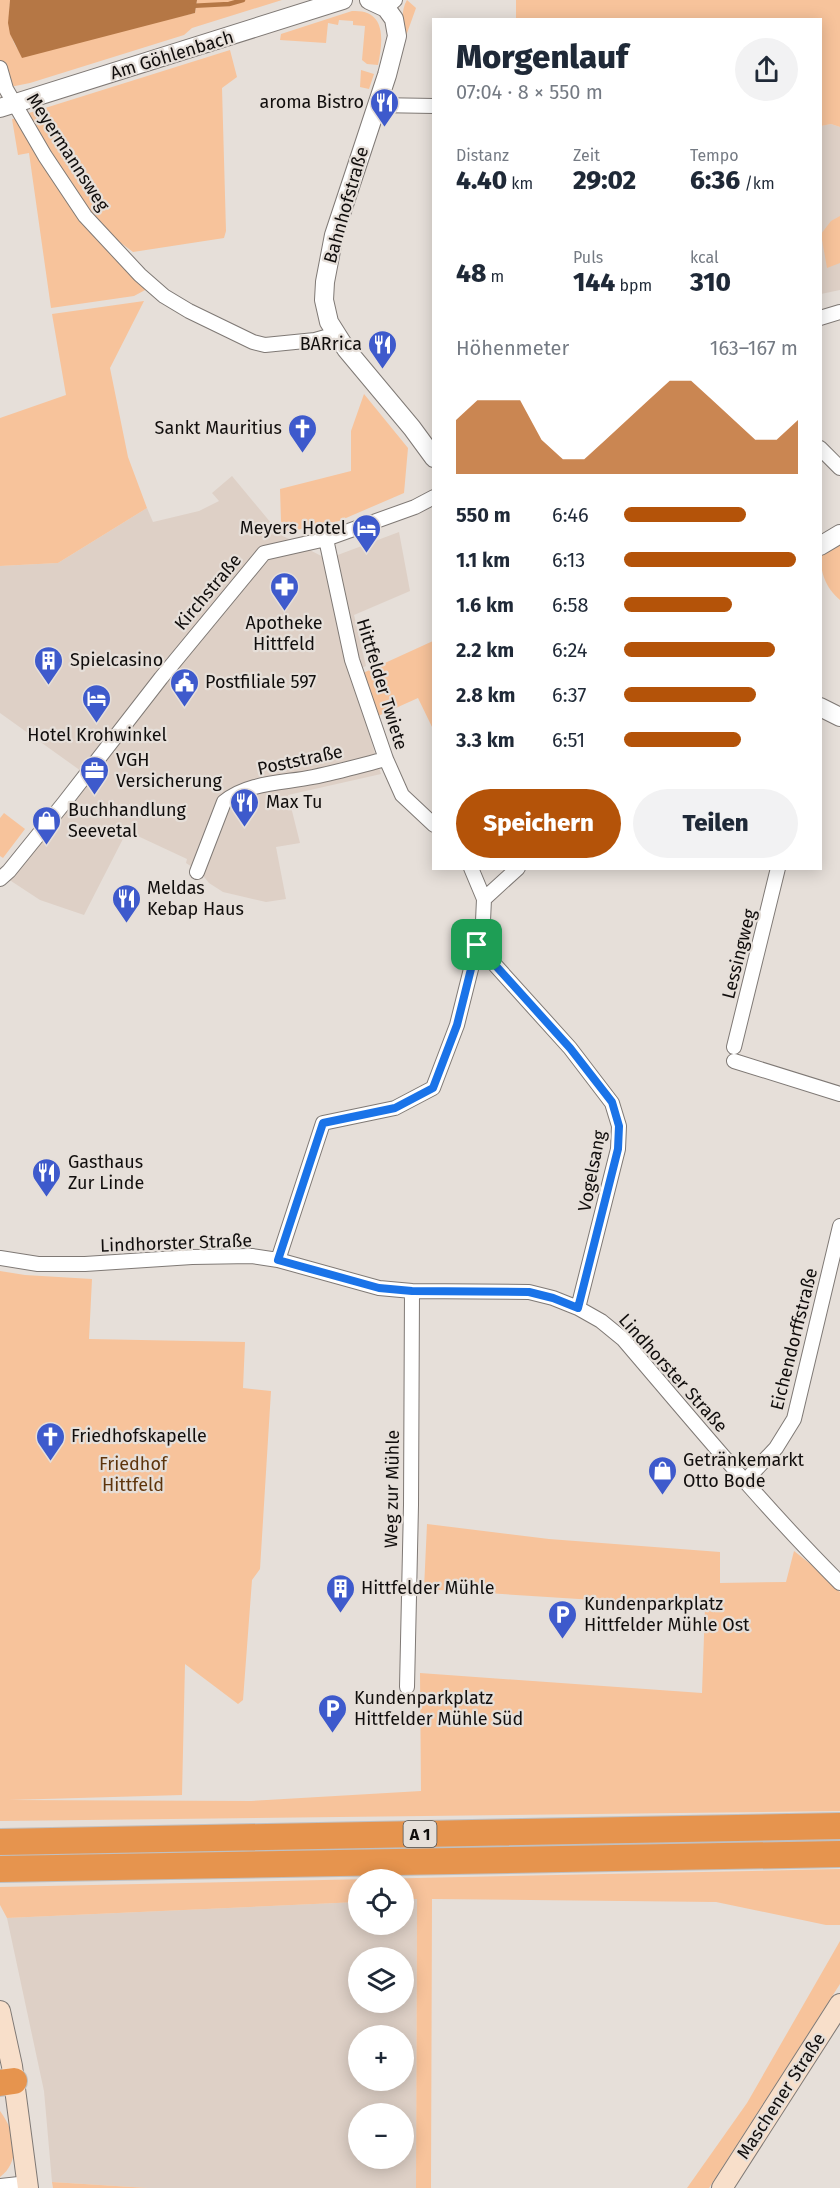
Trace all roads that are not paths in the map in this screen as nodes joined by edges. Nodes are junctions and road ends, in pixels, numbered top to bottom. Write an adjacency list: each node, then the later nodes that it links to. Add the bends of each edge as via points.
1 (343, 0): 6 (street, Am Göhlenbach)
2 (369, 0): 3 (street)
3 (391, 4): 5 (street, Bahnhofstraße, via 397,36)
4 (0, 68): 6 (street, Meyermannsweg)
5 (376, 105): 7 (street); 10 (street, Bahnhofstraße, via 334,235 326,274 324,300)
6 (8, 106): 10 (street, Meyermannsweg, via 85,216 164,296 208,321 265,345)
7 (432, 106)
8 (840, 312): 9 (street)
9 (822, 317)
10 (336, 334): 12 (street, Bahnhofstraße)
11 (822, 450): 13 (street)
12 (432, 455)
13 (840, 468)
14 (432, 498): 16 (street, Kirchstraße)
15 (840, 534): 17 (street)
16 (326, 538): 20 (street, Hittfelder Twiete, via 352,660); 26 (street, Kirchstraße, via 264,553)
17 (822, 545)
18 (822, 708): 19 (street)
19 (840, 717)
20 (386, 759): 21 (street, Hittfelder Twiete, via 402,795); 25 (street, Poststraße, via 233,795 224,802)
21 (432, 823)
22 (471, 870): 27 (street)
23 (516, 870): 27 (street)
24 (778, 870): 29 (street, Lessingweg, via 734,1054)
25 (197, 872)
26 (0, 879)
27 (484, 899): 28 (street)
28 (477, 945): 32 (street, via 457,1025 433,1088 395,1108 323,1123); 34 (street, Vogelsang, via 570,1048 612,1102 619,1126 618,1149)
29 (840, 1094)
30 (840, 1226): 35 (street, Eichendorffstraße, via 794,1419 776,1448)
31 (0, 1258): 32 (street, Lindhorster Straße, via 38,1264 225,1256)
32 (278, 1260): 33 (street, Lindhorster Straße, via 379,1288)
33 (412, 1291): 34 (street, Lindhorster Straße, via 529,1292); 37 (street, Weg zur Mühle)
34 (578, 1308): 35 (street, Lindhorster Straße, via 623,1340)
35 (745, 1481): 36 (street, Lindhorster Straße)
36 (840, 1583)
37 (407, 1687)
38 (840, 1826): 39 (highway, A 1)
39 (0, 1842)
40 (840, 1854): 41 (highway, A 1)
41 (0, 1869)
42 (840, 2004): 47 (main road, Maschener Straße)
43 (0, 2011): 44 (main road)
44 (6, 2074): 46 (main road)
45 (0, 2186): 46 (street)
46 (28, 2186)
47 (722, 2188)

